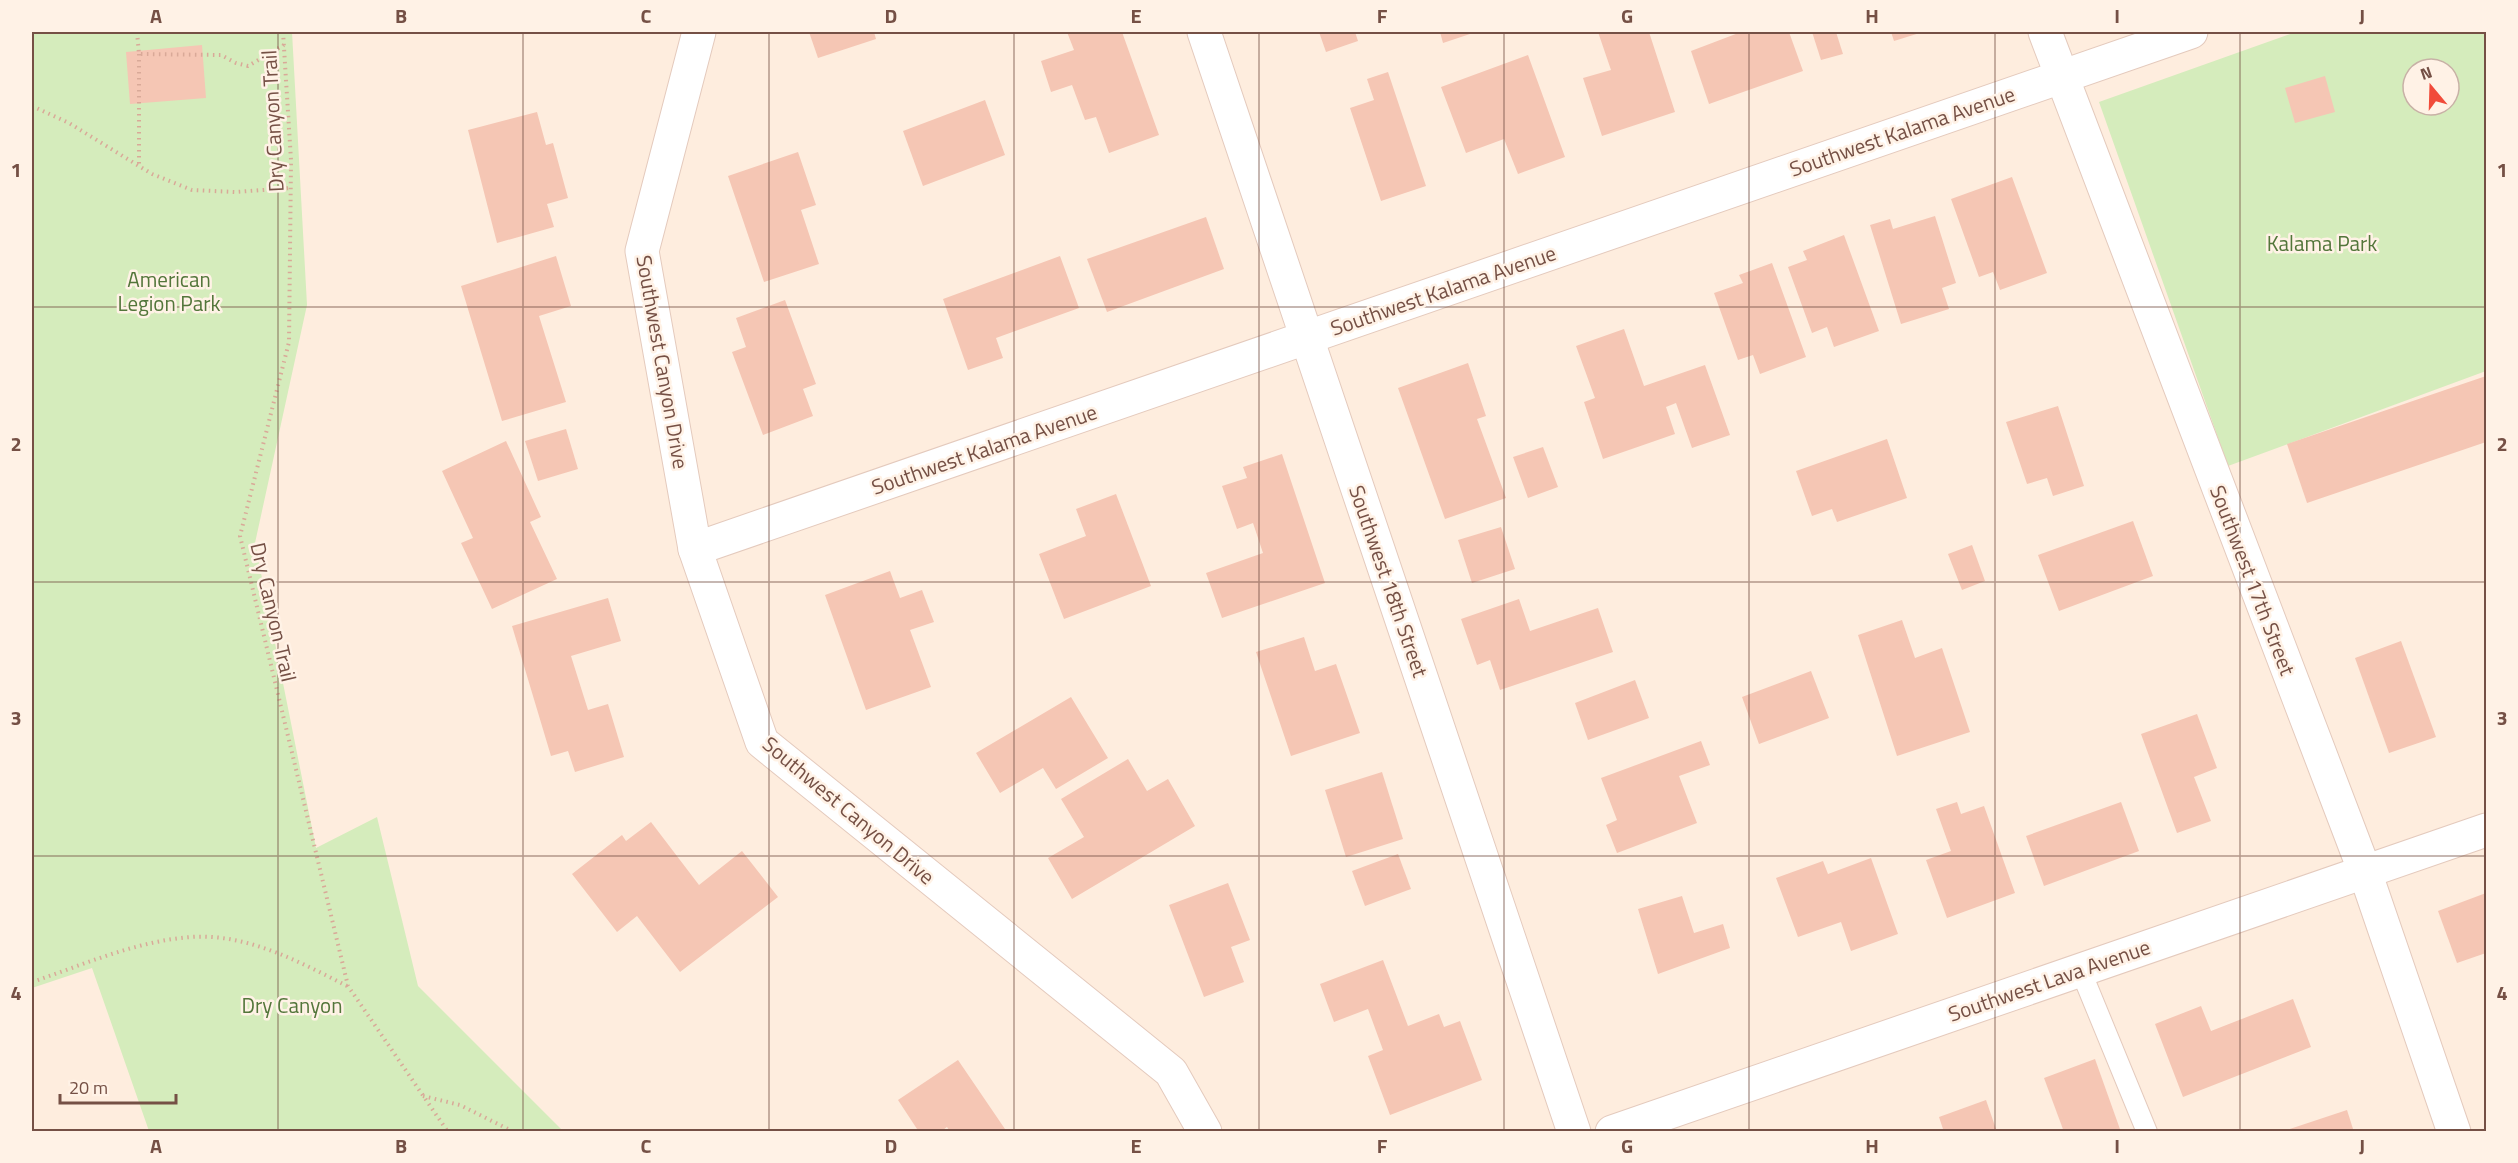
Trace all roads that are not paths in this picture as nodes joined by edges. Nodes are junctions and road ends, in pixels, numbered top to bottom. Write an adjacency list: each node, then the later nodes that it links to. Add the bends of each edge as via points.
1 (699, 32): 7 (street, Southwest Canyon Drive, via 642,250)
2 (1204, 32): 6 (street, Southwest 18th Street)
3 (2046, 32): 5 (street, Southwest 17th Street)
4 (2191, 32): 5 (street, Southwest Kalama Avenue)
5 (2061, 76): 6 (street, Southwest Kalama Avenue); 9 (street, Southwest 17th Street)
6 (1307, 337): 7 (street, Southwest Kalama Avenue); 12 (street, Southwest 18th Street)
7 (695, 549): 11 (street, Southwest Canyon Drive, via 762,742 1171,1072)
8 (2487, 830): 9 (street, Southwest Lava Avenue)
9 (2365, 872): 10 (street, Southwest Lava Avenue); 15 (street, Southwest 17th Street)
10 (2080, 969): 13 (street, Southwest Lava Avenue); 14 (lane)
11 (1205, 1131)
12 (1574, 1131)
13 (1612, 1131)
14 (2147, 1131)
15 (2454, 1131)

